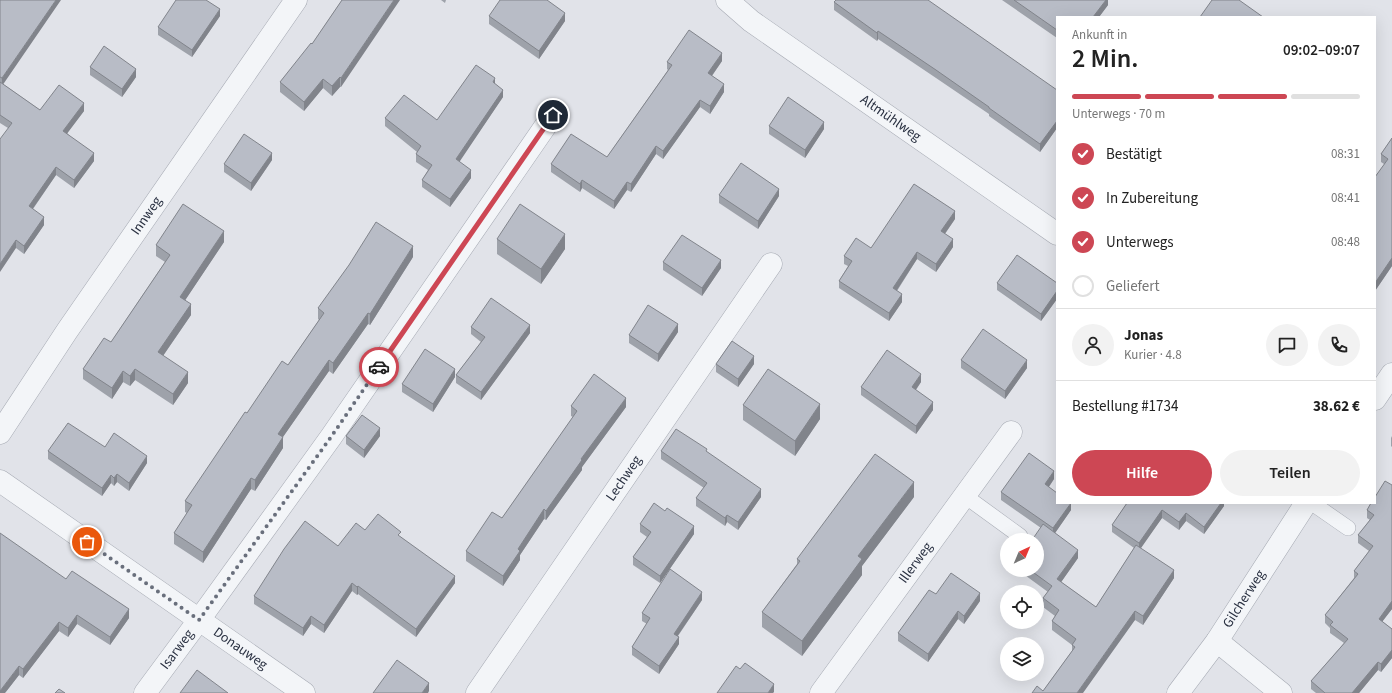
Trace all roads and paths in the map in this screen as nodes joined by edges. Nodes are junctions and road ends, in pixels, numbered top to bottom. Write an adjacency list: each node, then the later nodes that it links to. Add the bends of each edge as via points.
1 (296, 0): 9 (street, Innweg, via 67,331)
2 (727, 0): 4 (street, Altmühlweg, via 751,21)
3 (553, 115): 16 (street, Isarweg, via 331,437)
4 (1056, 233)
5 (771, 264): 20 (street, Lechweg)
6 (1392, 374): 7 (street)
7 (1376, 398)
8 (1011, 432): 11 (street, Illerweg)
9 (0, 433)
10 (0, 481): 16 (street, Donauweg)
11 (965, 496): 15 (lane); 21 (street, Illerweg)
12 (1305, 504): 17 (street, Gilcherweg)
13 (1313, 504): 14 (lane)
14 (1348, 528)
15 (1016, 533)
16 (199, 620): 18 (street, Isarweg); 19 (street, Donauweg)
17 (1217, 641): 22 (street, Gilcherweg); 23 (street)
18 (145, 693)
19 (304, 693)
20 (477, 693)
21 (821, 693)
22 (1178, 693)
23 (1281, 693)

